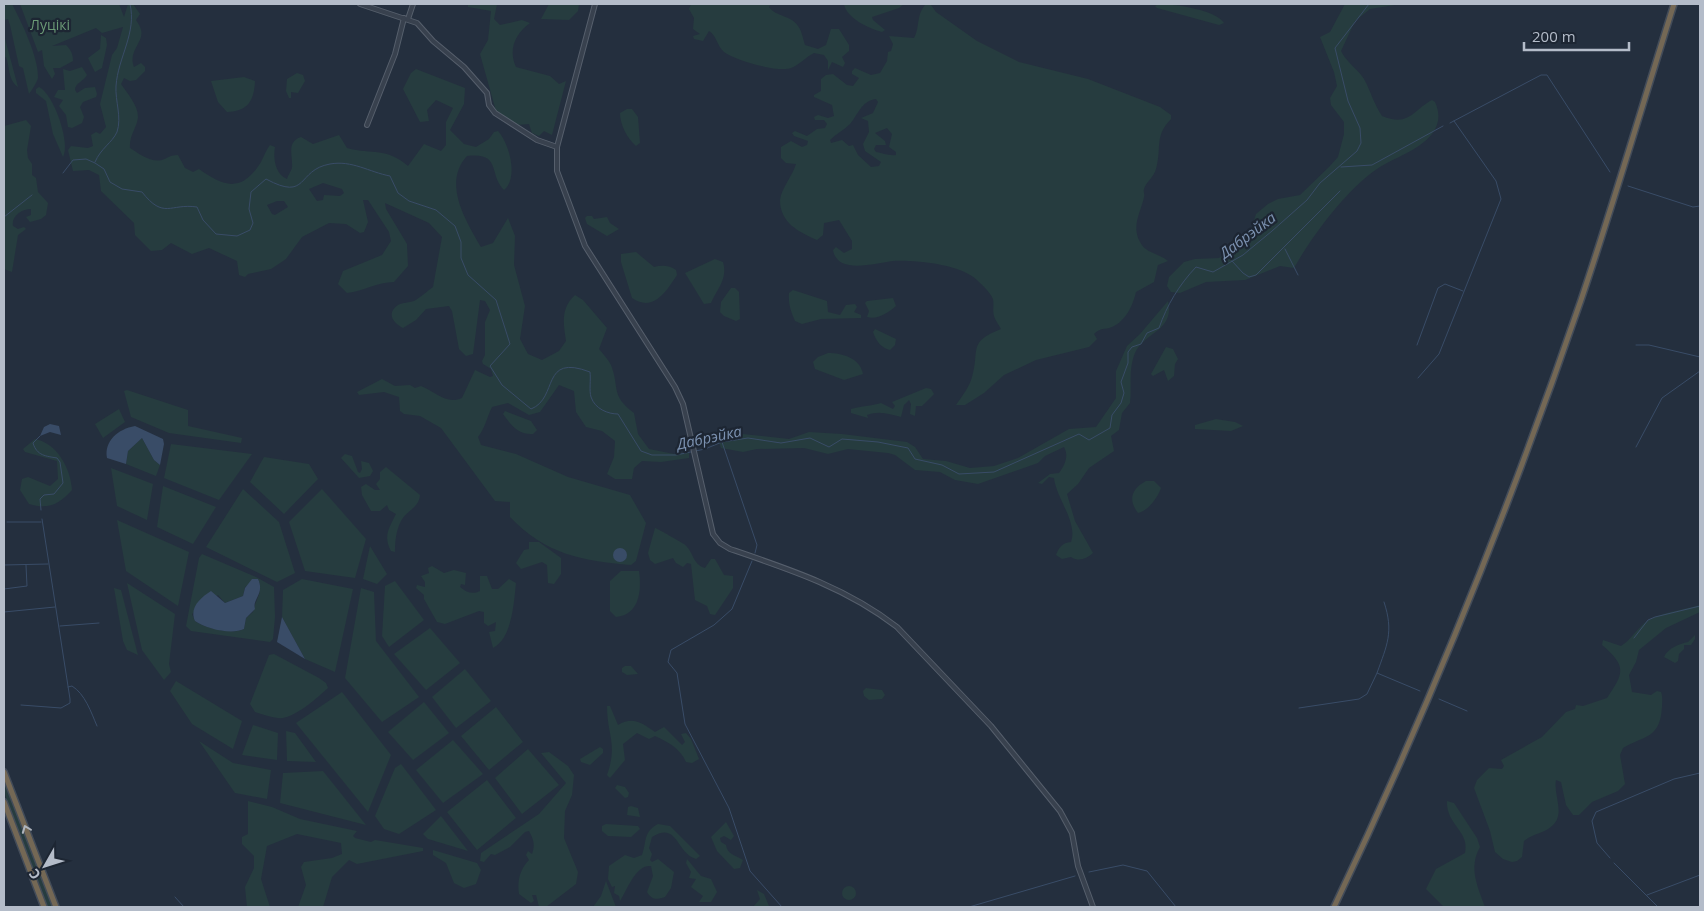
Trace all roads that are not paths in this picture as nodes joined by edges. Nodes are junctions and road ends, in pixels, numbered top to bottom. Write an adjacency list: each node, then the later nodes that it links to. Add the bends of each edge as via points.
1 (360, 4): 5 (street, via 377,12)
2 (413, 4): 5 (street)
3 (595, 4): 7 (street)
4 (1674, 4): 13 (highway, via 1601,240 1530,444 1438,675)
5 (406, 18): 6 (street); 7 (street, via 421,27 464,67 487,93 489,105 495,113 538,140)
6 (367, 125)
7 (557, 147): 12 (street, via 557,171 586,246 683,404 709,526 720,543 802,573 879,613 897,627 991,726 1060,811 1072,833 1078,866)
8 (4, 772): 11 (highway, one-way to 8)
9 (4, 802): 10 (highway)
10 (44, 907)
11 (56, 907)
12 (1093, 907)
13 (1334, 907)

